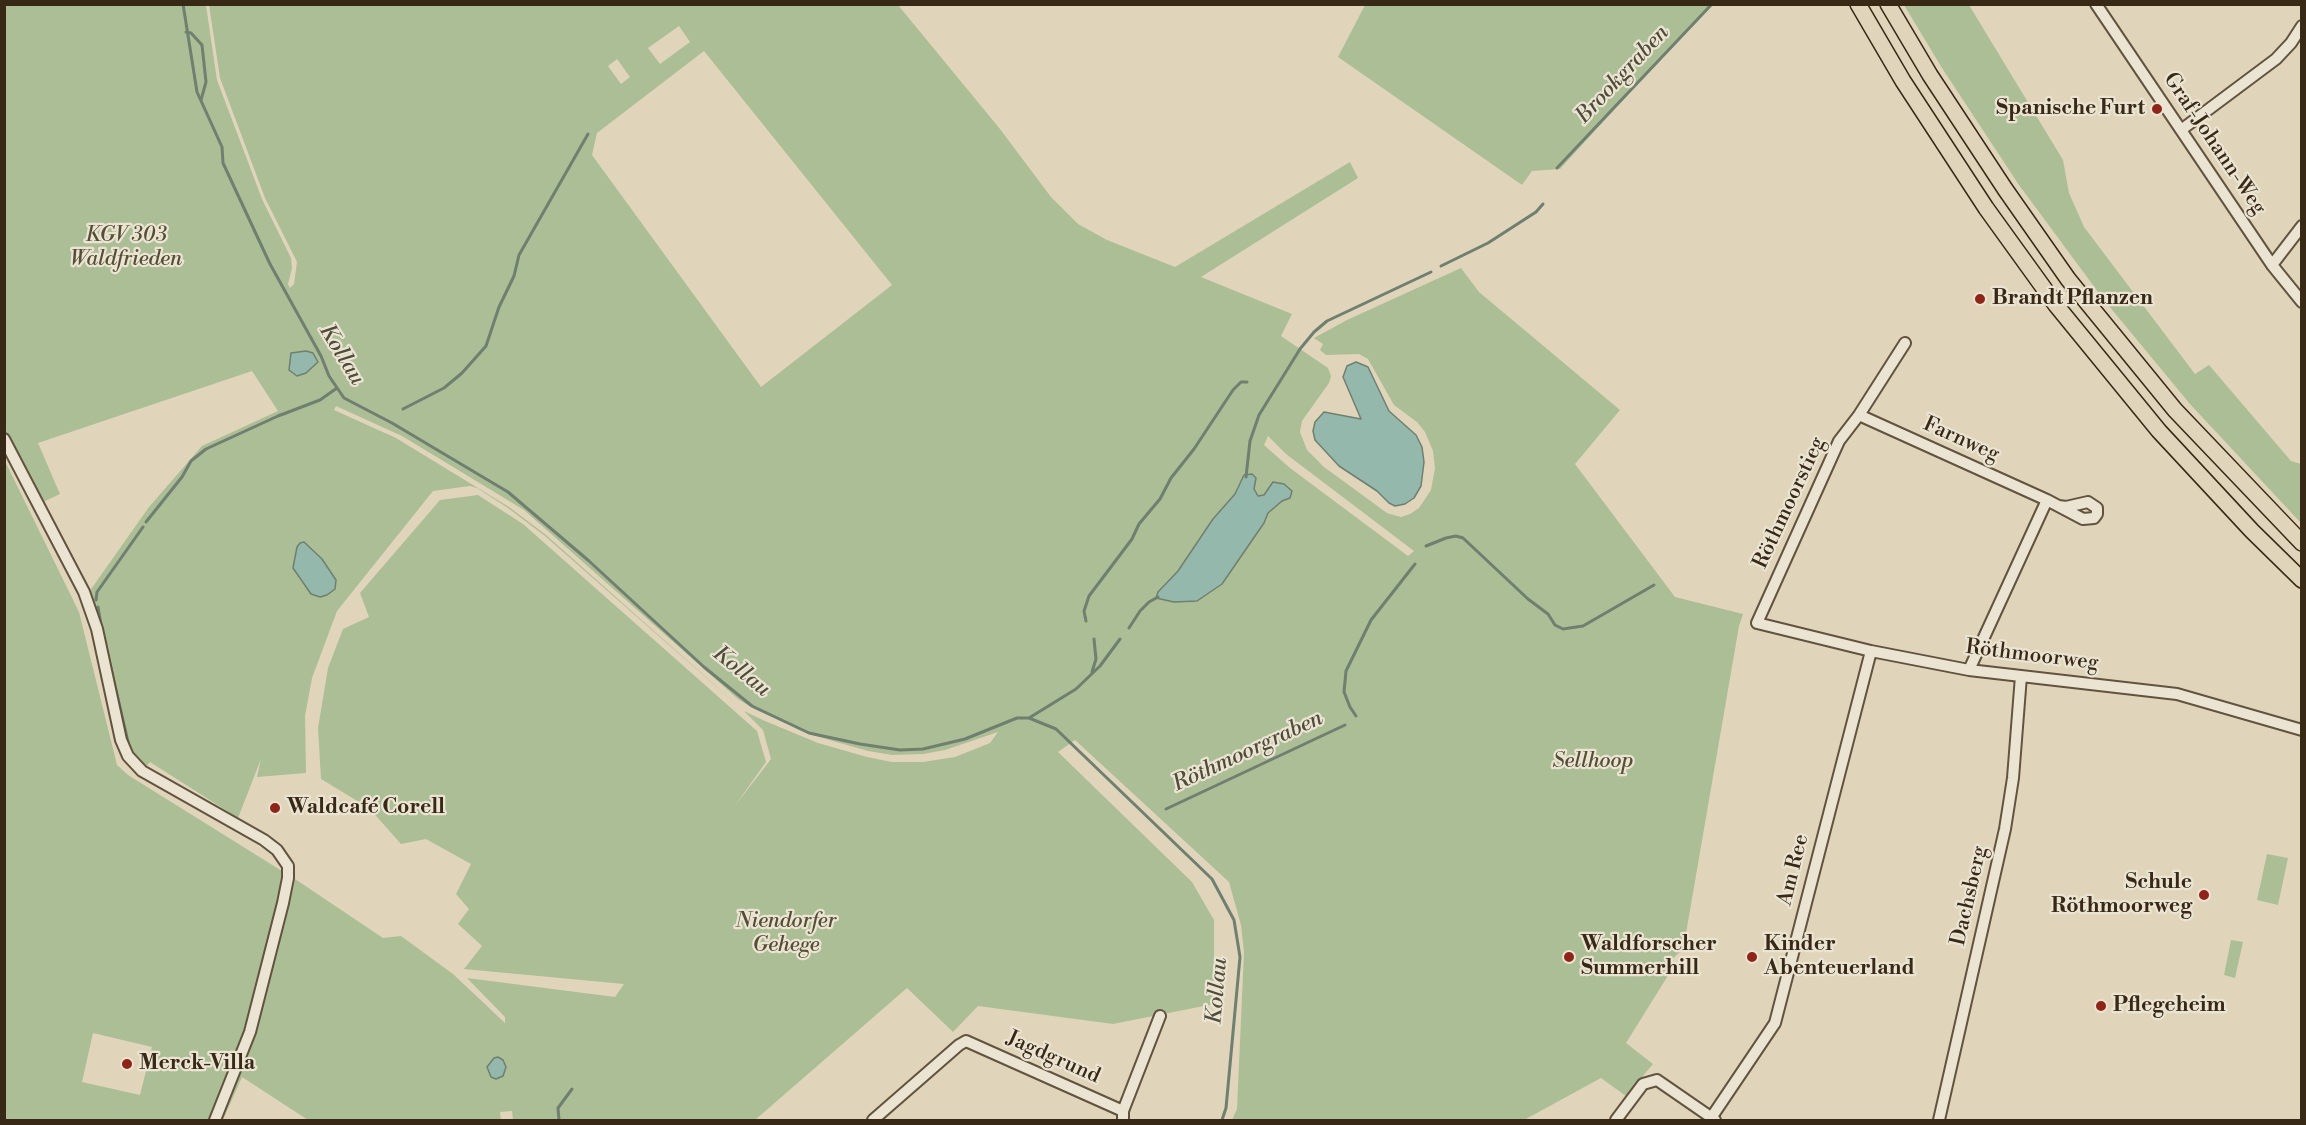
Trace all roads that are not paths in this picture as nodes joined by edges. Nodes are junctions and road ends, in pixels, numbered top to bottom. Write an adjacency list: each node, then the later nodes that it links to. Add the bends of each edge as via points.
1 (1858, 4): 15 (highway, via 1979,198 2056,305 2159,430)
2 (1888, 4): 14 (highway, via 1992,170 2068,279 2175,410)
3 (2096, 4): 5 (street, Graf-Johann-Weg)
4 (2301, 26): 5 (street, via 2276,59)
5 (2181, 130): 7 (street, Graf-Johann-Weg)
6 (2301, 226): 7 (street)
7 (2272, 265): 8 (street, Graf-Johann-Weg)
8 (2301, 302)
9 (1905, 343): 10 (street, Röthmoorstieg)
10 (1859, 415): 12 (street, Farnweg); 16 (street, Röthmoorstieg, via 1839,441)
11 (4, 439): 24 (street, via 84,592 128,756 142,771 264,840 288,866 283,903 250,1032)
12 (2046, 500): 13 (street, Farnweg); 18 (street)
13 (2059, 506)
14 (2301, 543)
15 (2301, 580)
16 (1757, 623): 17 (street, Röthmoorweg)
17 (1871, 651): 18 (street, Röthmoorweg); 23 (street, Am Ree, via 1775,1023)
18 (1969, 670): 19 (street, Röthmoorweg)
19 (2021, 676): 20 (street, Röthmoorweg, via 2177,694); 27 (street, Dachsberg, via 2005,829)
20 (2301, 730)
21 (1160, 1016): 22 (street)
22 (1123, 1116): 25 (street, Jagdgrund, via 966,1041)
23 (1713, 1119): 26 (street, via 1657,1080 1643,1084)
24 (215, 1120)
25 (873, 1120)
26 (1616, 1120)
27 (1939, 1120)

